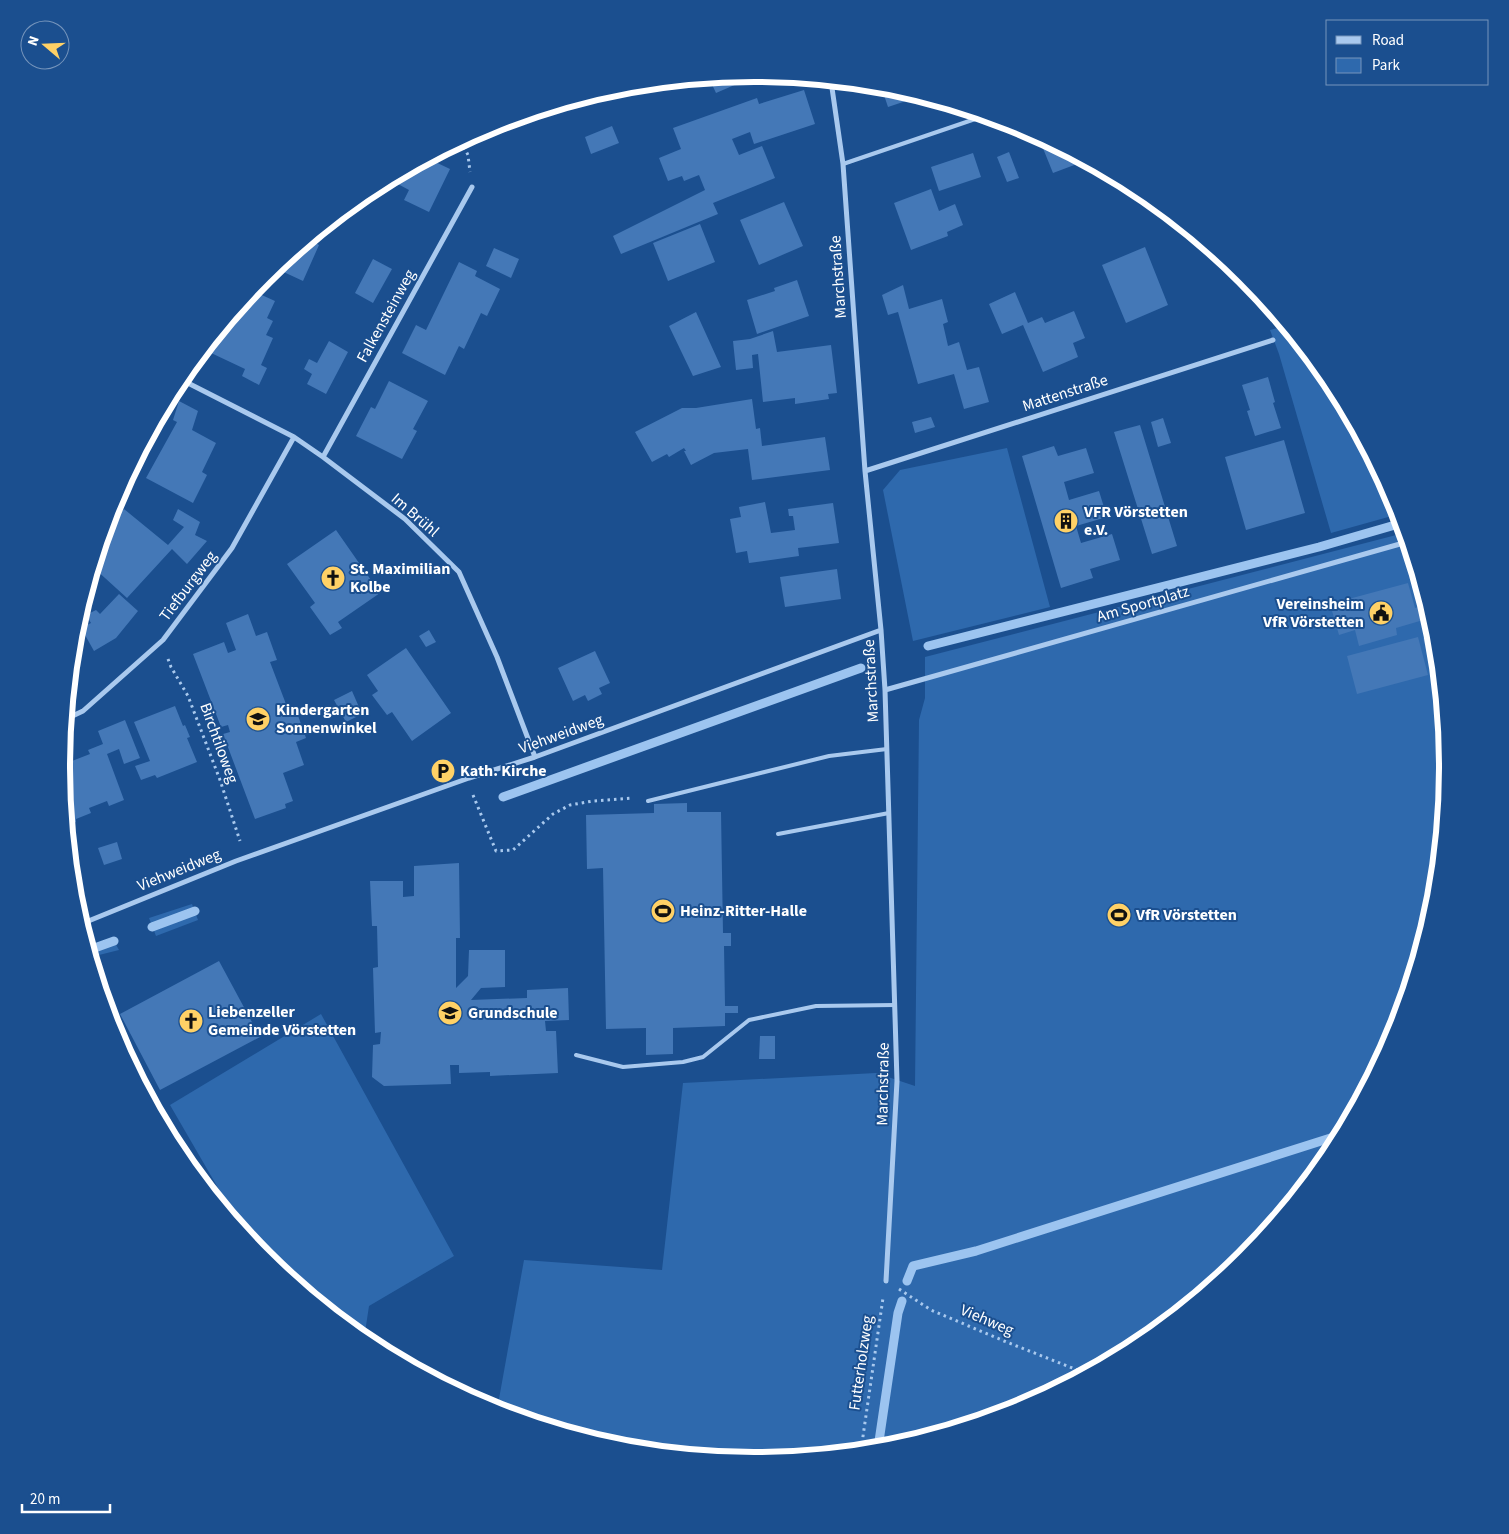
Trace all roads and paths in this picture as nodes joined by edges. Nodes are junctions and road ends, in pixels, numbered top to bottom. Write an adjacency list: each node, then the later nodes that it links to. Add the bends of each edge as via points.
1 (832, 87): 4 (street, Marchstraße)
2 (975, 119): 4 (lane)
3 (464, 148): 5 (path)
4 (843, 164): 10 (street, Marchstraße)
5 (472, 187): 9 (street, Falkensteinweg)
6 (1273, 340): 10 (street, Mattenstraße)
7 (188, 383): 8 (street, Im Brühl)
8 (294, 437): 9 (street, Im Brühl); 13 (street, Tiefburgweg, via 232,548)
9 (323, 457): 17 (street, Im Brühl, via 405,520 458,572 497,657)
10 (865, 471): 12 (street, Marchstraße)
11 (1402, 544): 14 (street, Am Sportplatz)
12 (881, 630): 14 (street, Marchstraße); 17 (street, Viehweidweg)
13 (163, 640): 15 (street, Tiefburgweg, via 83,711); 22 (path, Birchtiloweg, via 171,667 188,696)
14 (885, 690): 16 (street, Marchstraße)
15 (72, 716)
16 (887, 749): 19 (lane, via 829,756); 20 (street, Marchstraße)
17 (535, 757): 18 (street, Viehweidweg)
18 (469, 778): 19 (path, via 496,851 514,850 553,814 570,805 629,798); 22 (street, Viehweidweg)
19 (648, 801)
20 (889, 813): 21 (lane); 24 (street, Marchstraße)
21 (778, 834)
22 (246, 858): 23 (street, Viehweidweg)
23 (88, 921)
24 (896, 1005): 25 (lane, via 816,1006 749,1020 703,1056 683,1062 623,1067); 26 (street, Marchstraße, via 897,1081)
25 (576, 1055)
26 (886, 1280): 27 (path, Viehweg, via 931,1310); 28 (path, Futterholzweg)
27 (1079, 1370)
28 (862, 1443)

